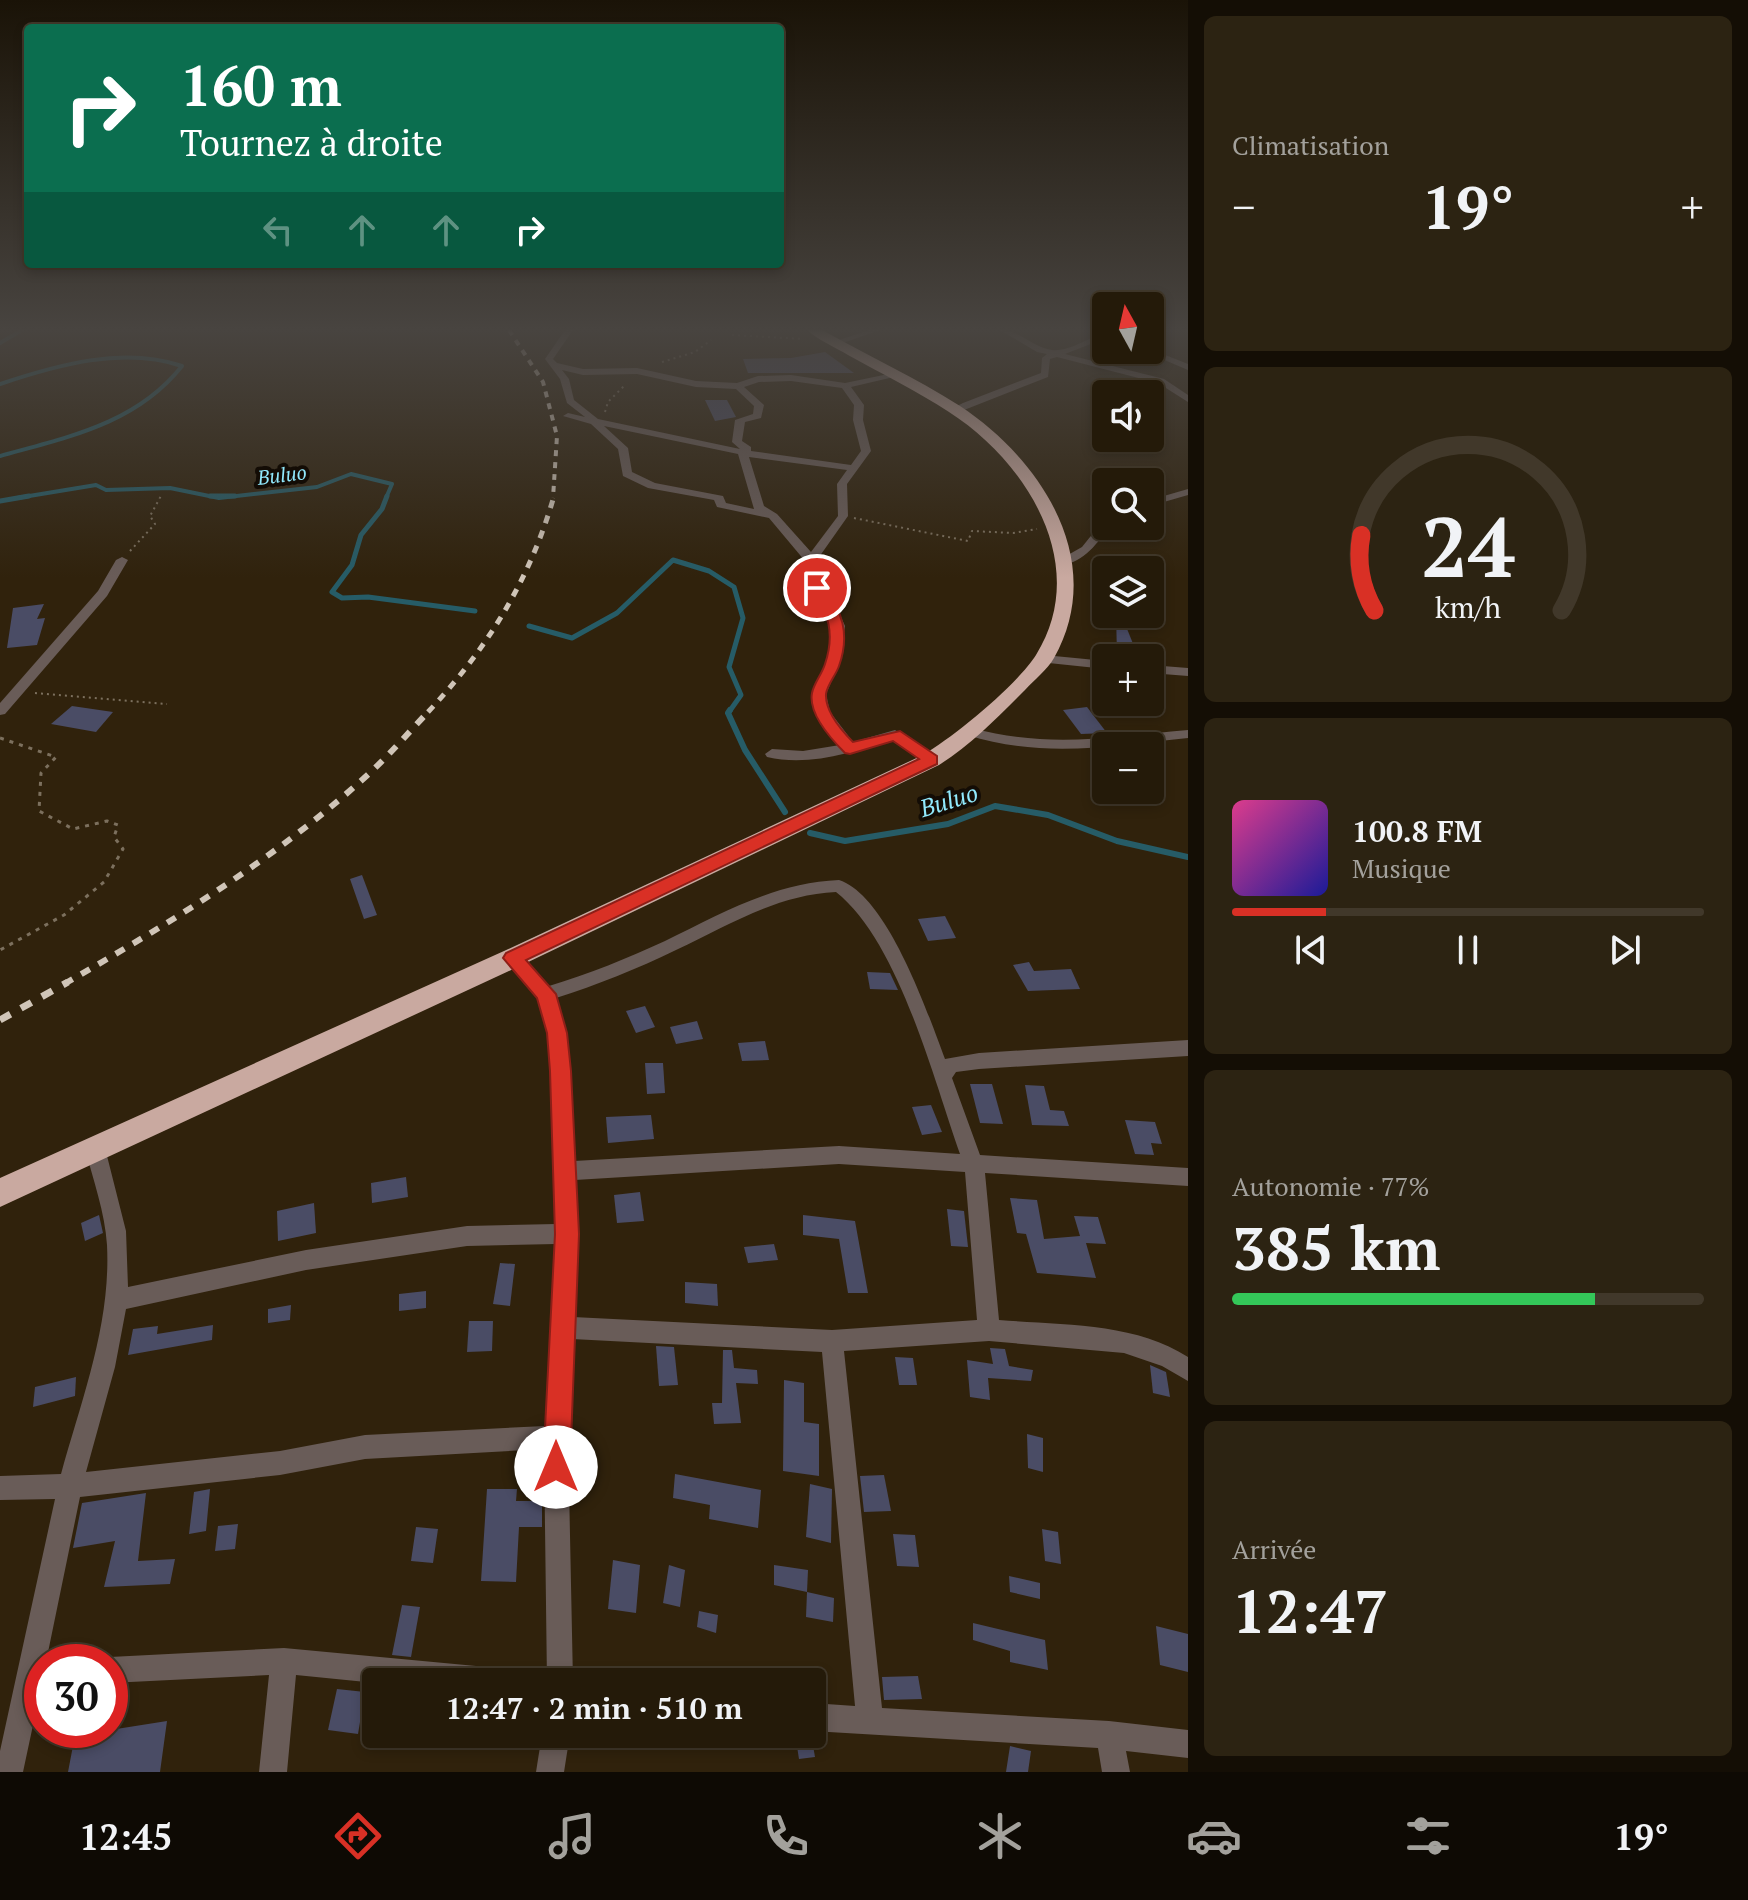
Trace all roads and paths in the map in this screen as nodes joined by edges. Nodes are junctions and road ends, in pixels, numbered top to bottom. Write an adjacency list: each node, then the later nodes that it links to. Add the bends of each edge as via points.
1 (590, 413): 6 (street)
2 (758, 413): 7 (street, via 740,420 737,442)
3 (858, 413): 8 (street, via 866,451)
4 (959, 413): 14 (highway, via 1021,467)
5 (568, 416): 6 (street)
6 (594, 422): 7 (street); 12 (street, via 623,448 627,474 652,486 719,498 721,505)
7 (747, 452): 8 (street); 12 (street, via 743,455 759,508)
8 (854, 468): 13 (street, via 842,484)
9 (1188, 492): 11 (street)
10 (162, 494): 16 (path, via 150,516 155,524 151,532)
11 (1164, 499)
12 (773, 516): 17 (street)
13 (843, 516): 14 (path, via 968,541 972,531 1013,533); 17 (street)
14 (1055, 526): 18 (highway)
15 (1093, 540): 18 (street)
16 (122, 560): 23 (street, via 103,593)
17 (811, 560): 29 (street, via 817,588 839,626 833,664 819,694 823,713)
18 (1063, 562): 19 (highway, via 1064,601)
19 (1044, 659): 20 (street); 26 (highway)
20 (1092, 664)
21 (1164, 670): 22 (street)
22 (1188, 672)
23 (19, 692): 24 (path); 25 (street)
24 (167, 704)
25 (0, 711)
26 (972, 732): 27 (street, via 1030,745); 31 (highway)
27 (1188, 734)
28 (0, 738): 32 (path, via 56,757 41,773 39,811 73,829 107,821 118,825 114,837 123,849 104,882 64,915)
29 (850, 749): 30 (street, via 790,757); 31 (street, via 895,735)
30 (772, 754)
31 (931, 760): 33 (highway)
32 (0, 950)
33 (513, 958): 34 (street); 37 (highway)
34 (546, 994): 36 (street, via 651,955 750,906 792,891 839,886 857,900 896,963); 39 (street, via 557,1033)
35 (1188, 1048): 36 (street, via 979,1061 951,1065)
36 (942, 1077): 38 (street)
37 (95, 1148): 41 (highway); 43 (street, via 117,1242)
38 (974, 1166): 39 (street, via 839,1155); 40 (street); 45 (street)
39 (566, 1171): 42 (street)
40 (1188, 1177)
41 (0, 1193)
42 (567, 1234): 43 (street, via 467,1236 350,1253 212,1277); 44 (street)
43 (115, 1301): 49 (street, via 105,1371)
44 (560, 1327): 46 (street); 48 (street)
45 (989, 1330): 46 (street); 47 (street, via 1124,1342)
46 (832, 1341): 57 (street)
47 (1188, 1370)
48 (556, 1437): 49 (street, via 365,1447 280,1463); 54 (street)
49 (70, 1486): 50 (street); 51 (street)
50 (0, 1488)
51 (43, 1644)
52 (284, 1661): 53 (street); 55 (street); 63 (street)
53 (362, 1668)
54 (560, 1668)
55 (128, 1669)
56 (826, 1718): 57 (street)
57 (870, 1720): 59 (street)
58 (24, 1721): 62 (street)
59 (1109, 1735): 60 (street); 65 (street)
60 (1188, 1744)
61 (554, 1748): 64 (street)
62 (9, 1772)
63 (273, 1772)
64 (550, 1772)
65 (1116, 1772)

